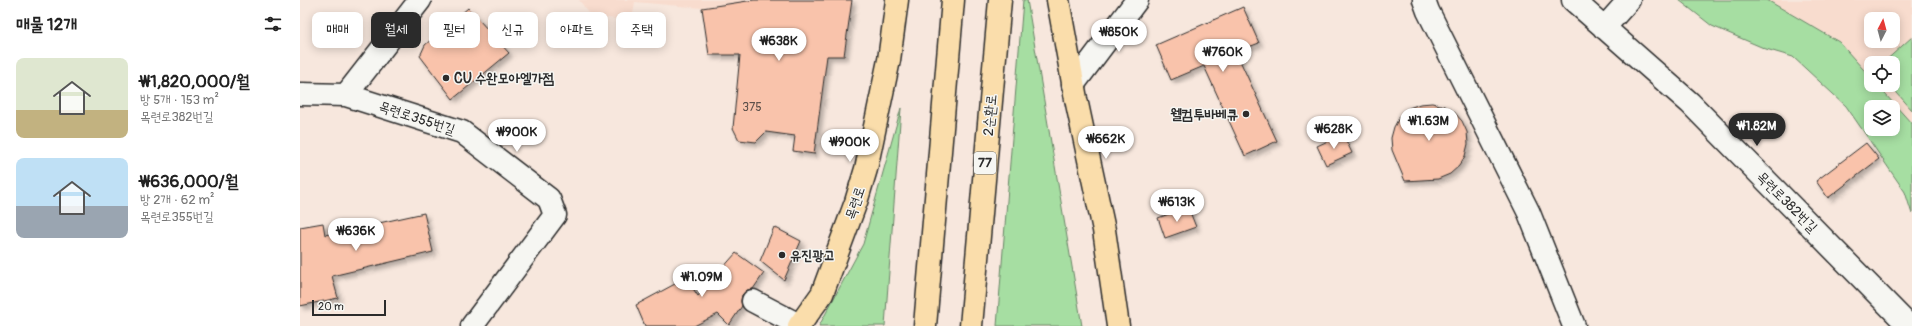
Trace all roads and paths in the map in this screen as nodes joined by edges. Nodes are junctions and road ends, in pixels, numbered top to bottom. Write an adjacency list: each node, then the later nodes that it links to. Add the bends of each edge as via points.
1 (420, 0): 13 (street)
2 (897, 0): 16 (main road, 목련로, via 889,60 866,169 822,294)
3 (953, 0): 17 (main road)
4 (1000, 0): 18 (main road, 2순환로 / 77)
5 (1058, 0): 11 (main road)
6 (1137, 0): 11 (street)
7 (1424, 0): 20 (street, via 1529,213)
8 (1573, 0): 10 (street, 목련로382번길)
9 (1629, 0): 10 (street)
10 (1604, 28): 21 (street, 목련로382번길, via 1690,103)
11 (1073, 85): 19 (main road, via 1104,230)
12 (300, 94): 13 (street, 목련로355번길)
13 (346, 95): 15 (street, 목련로355번길, via 462,132 549,199 555,215)
14 (754, 301): 16 (street)
15 (472, 326)
16 (799, 326)
17 (925, 326)
18 (971, 326)
19 (1118, 326)
20 (1574, 326)
21 (1909, 326)

